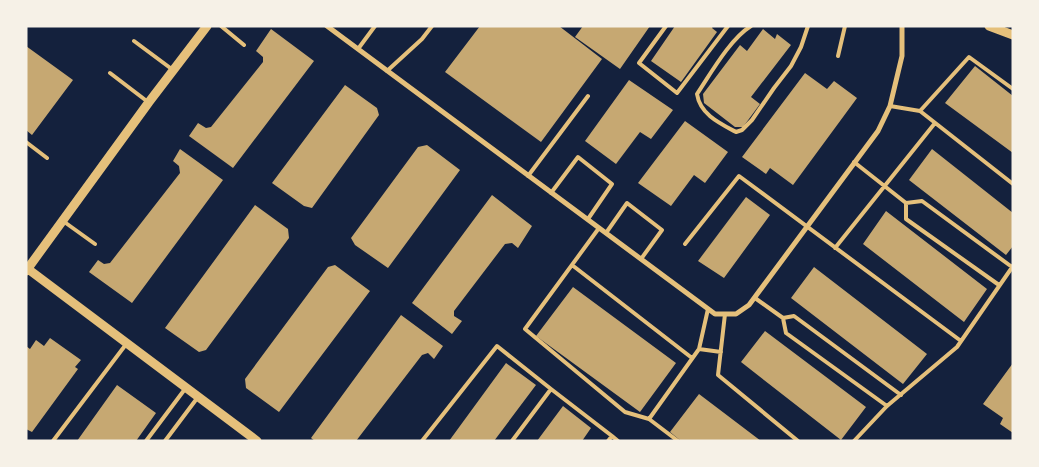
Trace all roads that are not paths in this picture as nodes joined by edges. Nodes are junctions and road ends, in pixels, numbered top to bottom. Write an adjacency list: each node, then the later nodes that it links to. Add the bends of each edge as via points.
1 (207, 26): 18 (street)
2 (221, 26): 15 (lane)
3 (326, 26): 16 (street)
4 (375, 26): 16 (lane)
5 (432, 26): 19 (lane)
6 (666, 26): 7 (lane, via 639,63 677,93)
7 (728, 26)
8 (751, 26): 9 (lane, via 731,46 696,94 699,104 717,122 736,132 752,120 791,66)
9 (808, 26)
10 (846, 26): 17 (lane)
11 (902, 26): 24 (street, via 902,56)
12 (989, 26): 13 (street)
13 (1013, 35)
14 (134, 41): 18 (lane)
15 (244, 45)
16 (358, 50): 19 (street)
17 (838, 56)
18 (173, 70): 23 (street)
19 (387, 71): 30 (street)
20 (110, 73): 23 (lane)
21 (1013, 88): 25 (lane, via 969,57)
22 (588, 96): 30 (lane)
23 (149, 102): 36 (street)
24 (890, 106): 25 (lane); 29 (street, via 878,131)
25 (920, 110): 26 (lane)
26 (935, 123): 31 (lane); 32 (lane)
27 (26, 142): 28 (lane)
28 (47, 158)
29 (854, 162): 32 (lane); 37 (street)
30 (528, 176): 33 (street)
31 (1013, 184)
32 (884, 185): 34 (lane); 42 (lane)
33 (551, 193): 35 (street); 35 (lane, via 578,157 612,184)
34 (906, 203): 45 (lane, via 922,201); 47 (lane, via 906,219)
35 (588, 220): 38 (street)
36 (63, 221): 40 (lane); 46 (street)
37 (807, 227): 41 (lane, via 738,176); 42 (lane); 48 (street)
38 (599, 228): 39 (street); 44 (lane)
39 (606, 233): 43 (street); 43 (lane, via 627,203 662,230)
40 (95, 244)
41 (685, 244)
42 (835, 248): 52 (lane)
43 (641, 259): 49 (street)
44 (572, 265): 56 (lane); 62 (lane, via 525,330 625,412)
45 (1012, 267): 47 (lane)
46 (27, 269): 53 (street)
47 (999, 285): 52 (lane)
48 (754, 298): 50 (street, via 736,314); 51 (lane)
49 (708, 309): 50 (street, via 715,314); 54 (lane)
50 (725, 314): 55 (lane)
51 (783, 318): 59 (lane, via 794,316); 61 (lane, via 786,333)
52 (961, 341): 59 (lane)
53 (127, 343): 57 (street); 64 (lane)
54 (699, 349): 55 (lane); 56 (lane)
55 (721, 352): 73 (lane, via 718,375)
56 (692, 358): 62 (lane)
57 (186, 388): 60 (street); 65 (lane)
58 (551, 389): 63 (lane); 68 (lane, via 497,346); 69 (lane)
59 (901, 395): 61 (lane)
60 (198, 396): 66 (lane); 67 (street)
61 (887, 406): 74 (lane)
62 (649, 419): 72 (lane)
63 (612, 436): 70 (lane); 71 (lane)
64 (53, 441)
65 (146, 441)
66 (165, 441)
67 (256, 441)
68 (422, 441)
69 (512, 441)
70 (608, 441)
71 (618, 441)
72 (678, 441)
73 (798, 441)
74 (854, 441)

